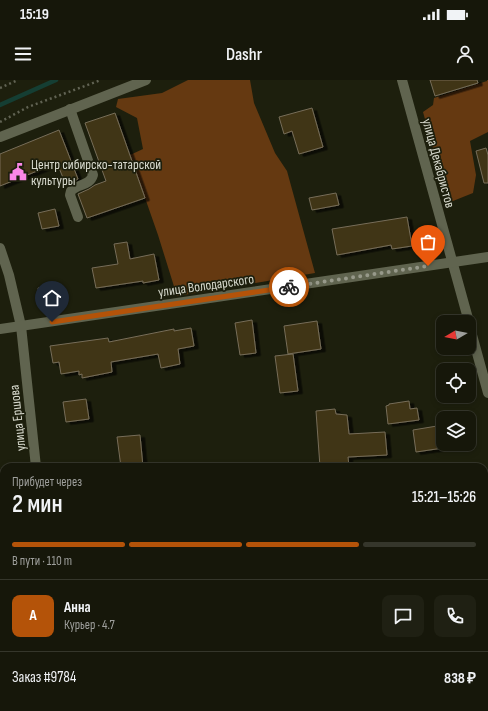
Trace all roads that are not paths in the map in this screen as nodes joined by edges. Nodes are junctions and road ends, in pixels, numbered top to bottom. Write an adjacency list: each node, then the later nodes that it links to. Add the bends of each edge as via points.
1 (146, 80): 3 (street)
2 (402, 80): 8 (street, улица Декабристов)
3 (70, 109): 4 (street); 5 (street, via 93,175 89,182 71,191 70,195)
4 (0, 137)
5 (78, 217)
6 (0, 248): 10 (street, улица Ершова)
7 (488, 257): 8 (street, улица Володарского)
8 (452, 262): 9 (street, улица Декабристов); 10 (street, улица Володарского)
9 (467, 315)
10 (21, 326): 11 (street, улица Володарского); 14 (street, улица Ершова)
11 (0, 329)
12 (476, 349): 13 (street, улица Декабристов)
13 (488, 393)
14 (36, 463)

